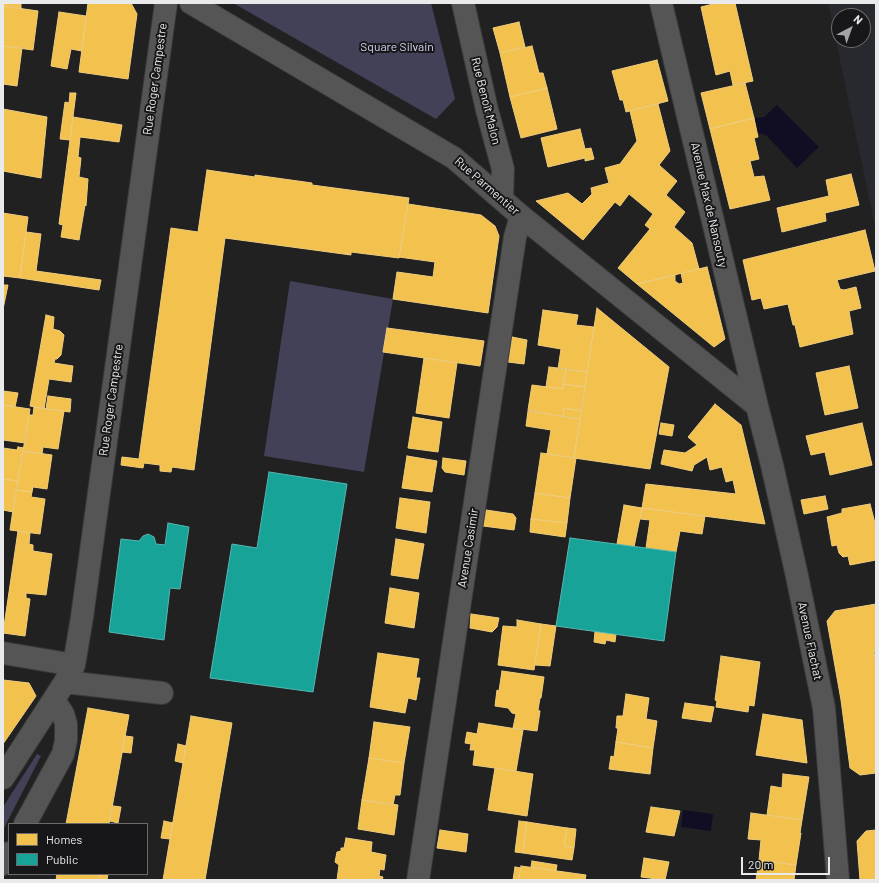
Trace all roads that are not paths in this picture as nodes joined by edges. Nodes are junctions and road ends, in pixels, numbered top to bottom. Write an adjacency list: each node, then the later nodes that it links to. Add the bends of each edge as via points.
1 (166, 3): 9 (street, Rue Roger Campestre, via 82,618)
2 (191, 3): 5 (street, Rue Parmentier, via 454,158)
3 (463, 3): 5 (street, Rue Benoît Malon, via 503,169)
4 (661, 3): 7 (street, Avenue Max de Nansouty)
5 (502, 199): 6 (street, Rue Parmentier)
6 (521, 216): 7 (street, Rue Parmentier); 15 (street, Avenue Casimir, via 515,237)
7 (757, 406): 16 (street, Avenue Flachat, via 797,576 824,708)
8 (3, 653): 9 (street)
9 (64, 682): 10 (street); 11 (street, Rue Roger Campestre); 12 (street, via 65,747)
10 (162, 693)
11 (3, 778)
12 (26, 823)
13 (8, 855): 14 (street)
14 (3, 864)
15 (418, 880)
16 (838, 880)

